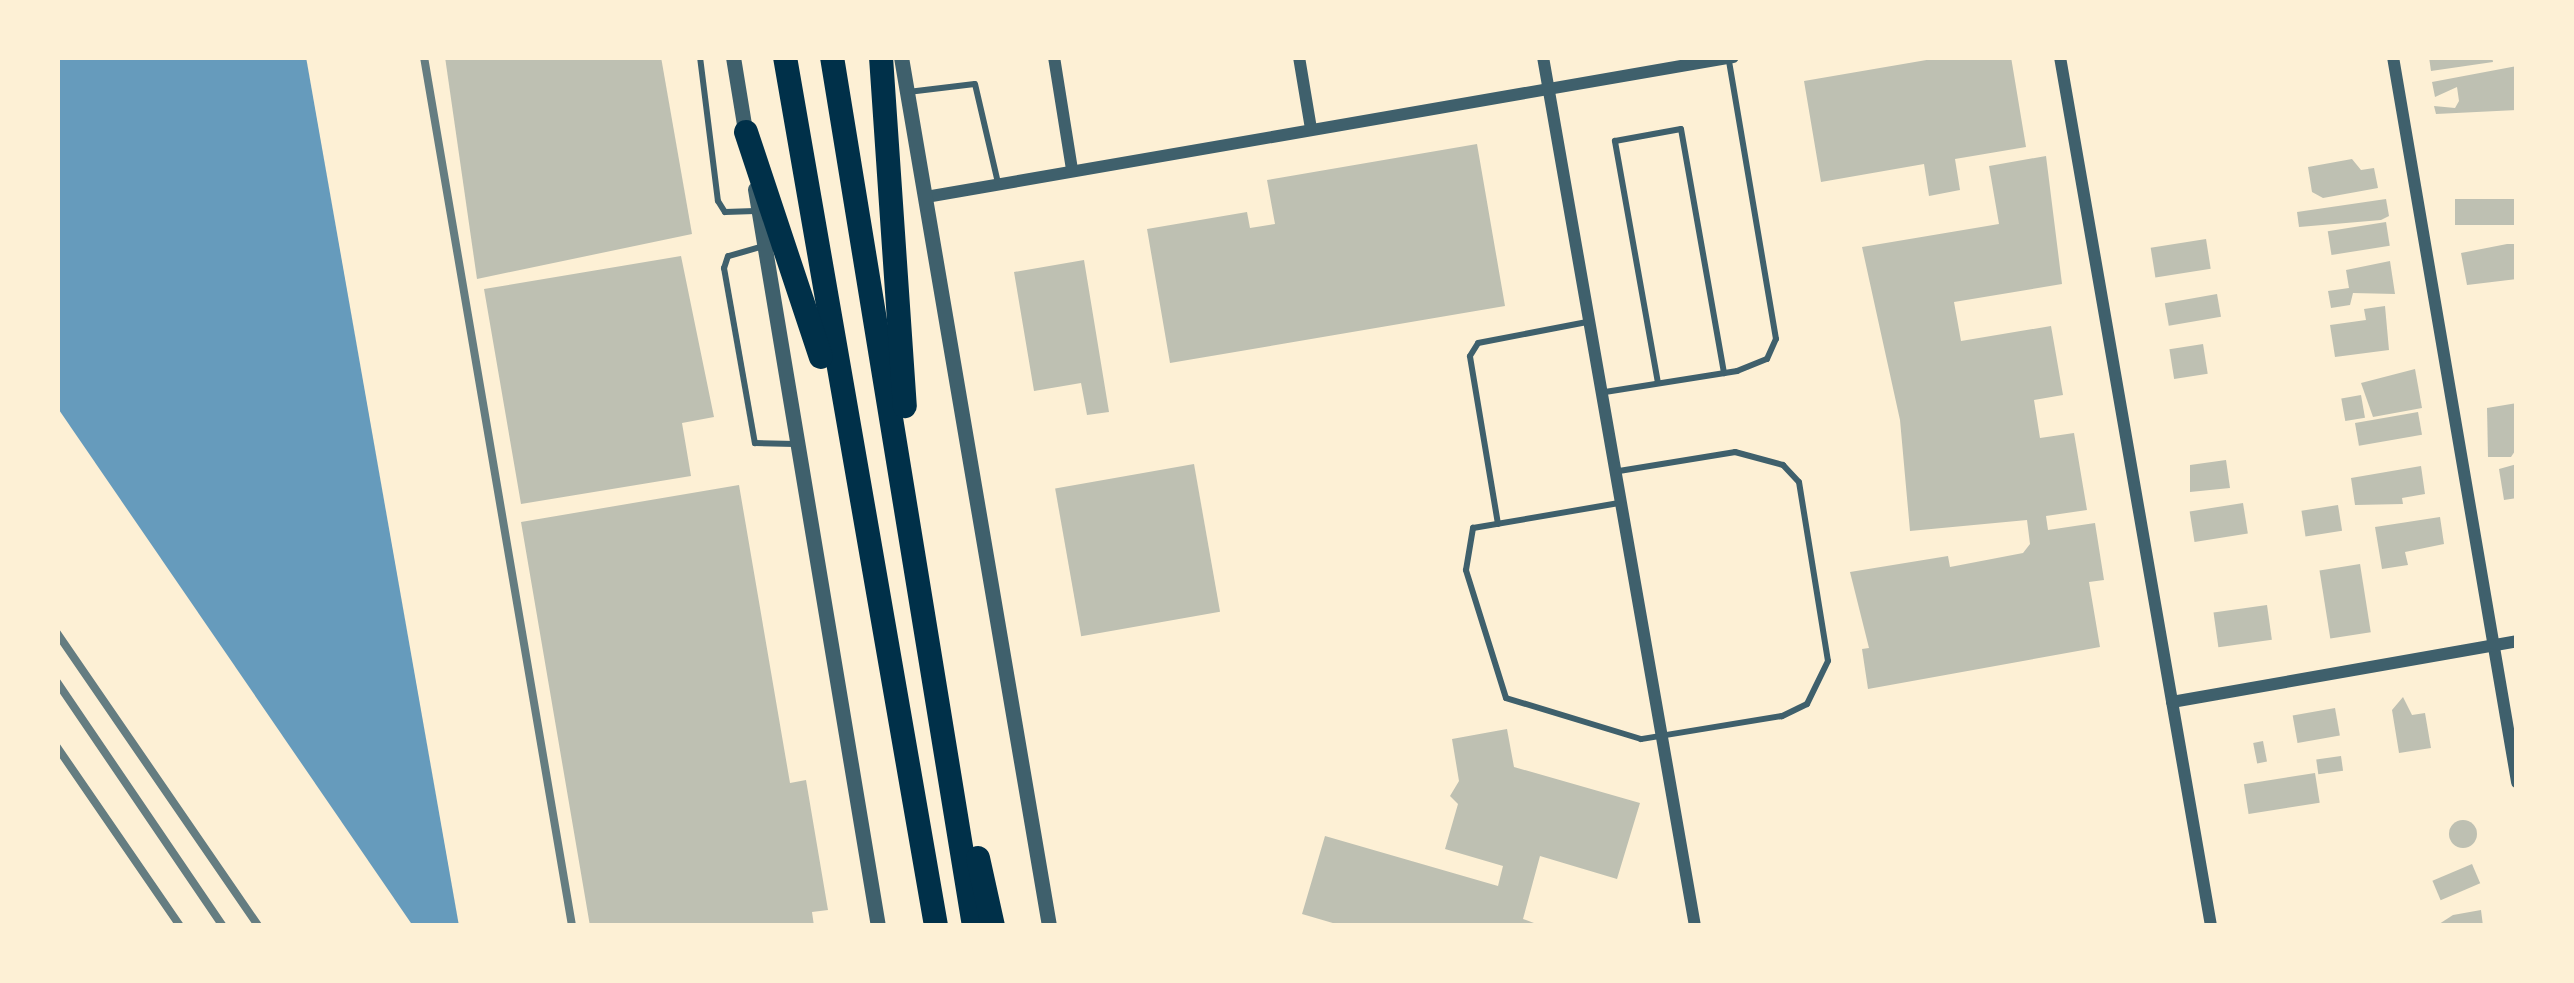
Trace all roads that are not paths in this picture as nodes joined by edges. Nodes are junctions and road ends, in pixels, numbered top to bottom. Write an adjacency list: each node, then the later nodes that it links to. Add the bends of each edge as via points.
1 (700, 57): 20 (lane, via 718,201 739,215)
2 (733, 57): 16 (street)
3 (785, 57): 28 (highway)
4 (832, 57): 31 (highway)
5 (881, 57): 31 (highway)
6 (901, 57): 14 (street)
7 (1054, 57): 17 (street)
8 (1299, 57): 15 (street)
9 (1544, 57): 13 (street)
10 (1730, 57): 13 (street); 23 (lane, via 1776,340 1767,358)
11 (2060, 57): 35 (street)
12 (2393, 57): 33 (street)
13 (1550, 89): 15 (street); 22 (street)
14 (907, 92): 18 (lane, via 974,84); 19 (street)
15 (1311, 129): 17 (street)
16 (746, 132): 20 (street); 28 (highway, via 781,219)
17 (1072, 169): 18 (street)
18 (998, 183): 19 (street)
19 (926, 196): 42 (street)
20 (759, 211): 21 (street)
21 (765, 246): 26 (street); 26 (lane, via 724,262 749,423 755,443)
22 (1592, 321): 25 (street); 30 (lane, via 1478,343 1470,356)
23 (1724, 373): 24 (lane); 24 (lane, via 1681,129 1615,141)
24 (1658, 383): 25 (lane)
25 (1605, 392): 27 (street)
26 (798, 444): 38 (street)
27 (1619, 471): 29 (street); 36 (lane, via 1759,456 1783,465 1806,500 1828,662 1820,686 1782,716)
28 (856, 478): 39 (highway)
29 (1624, 502): 30 (lane); 36 (street)
30 (1498, 524): 36 (lane, via 1473,528 1466,570 1506,698 1641,739)
31 (915, 546): 34 (highway)
32 (2517, 640): 33 (street)
33 (2493, 645): 35 (street); 37 (street)
34 (935, 671): 40 (highway); 41 (highway)
35 (2172, 702): 44 (street)
36 (1664, 738): 43 (street)
37 (2517, 782)
38 (878, 926)
39 (932, 926)
40 (974, 926)
41 (993, 926)
42 (1049, 926)
43 (1695, 926)
44 (2211, 926)

